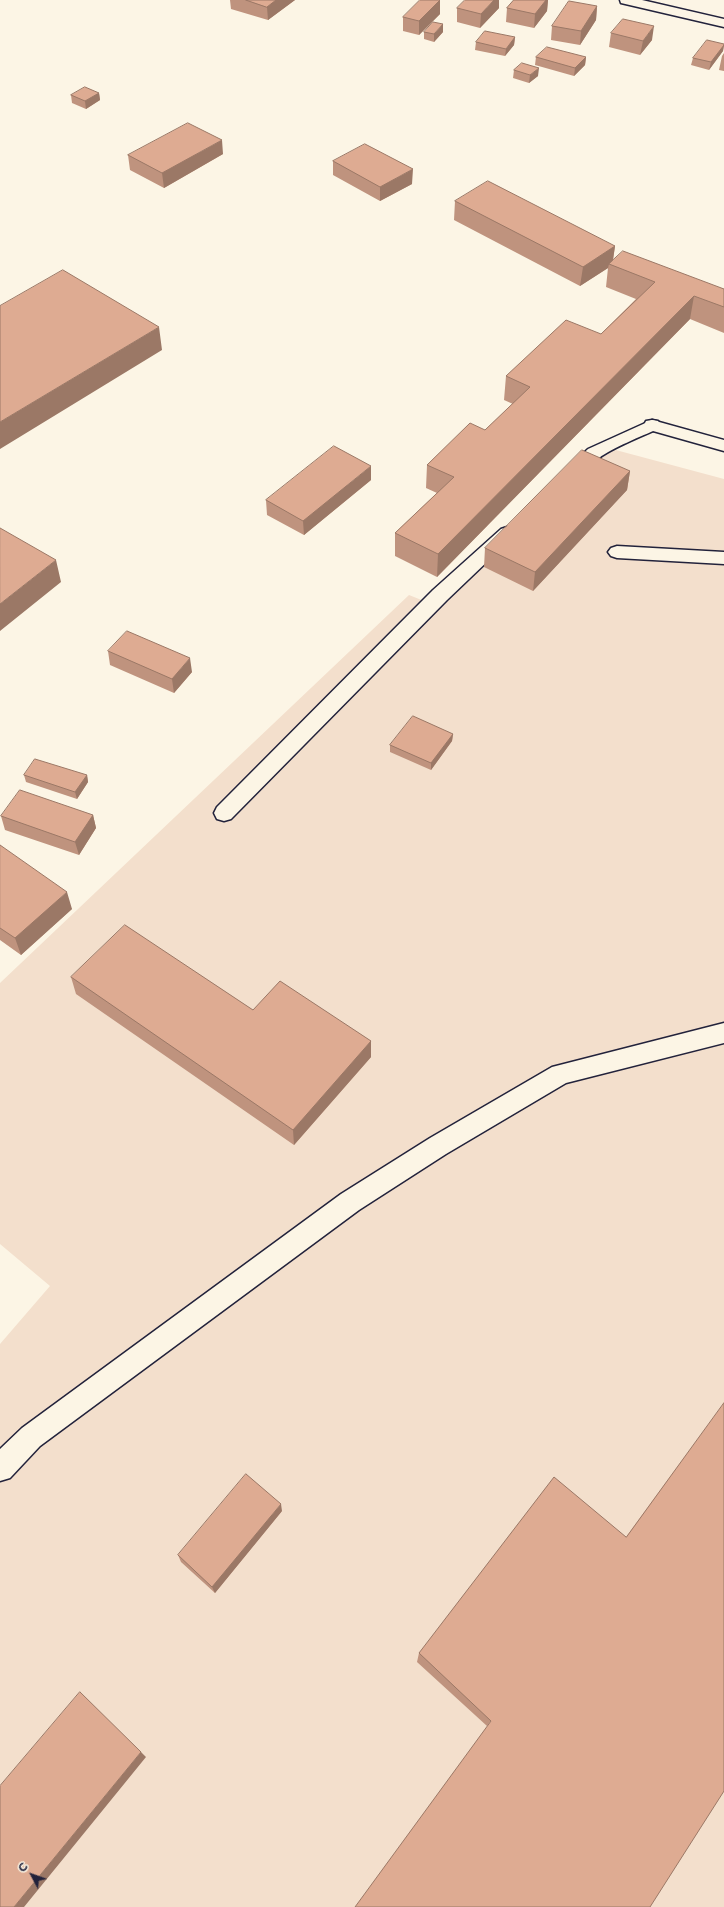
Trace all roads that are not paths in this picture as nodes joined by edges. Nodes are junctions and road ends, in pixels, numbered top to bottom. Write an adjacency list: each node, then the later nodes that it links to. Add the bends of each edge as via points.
1 (626, 0): 2 (main road)
2 (724, 23)
3 (724, 446): 4 (main road, via 652,425 594,453)
4 (560, 484)
5 (520, 521): 8 (main road, via 440,595)
6 (617, 552): 7 (main road)
7 (724, 558)
8 (224, 813)
9 (724, 1033): 10 (main road, via 560,1074 438,1146 350,1202 31,1437)
10 (0, 1468)

